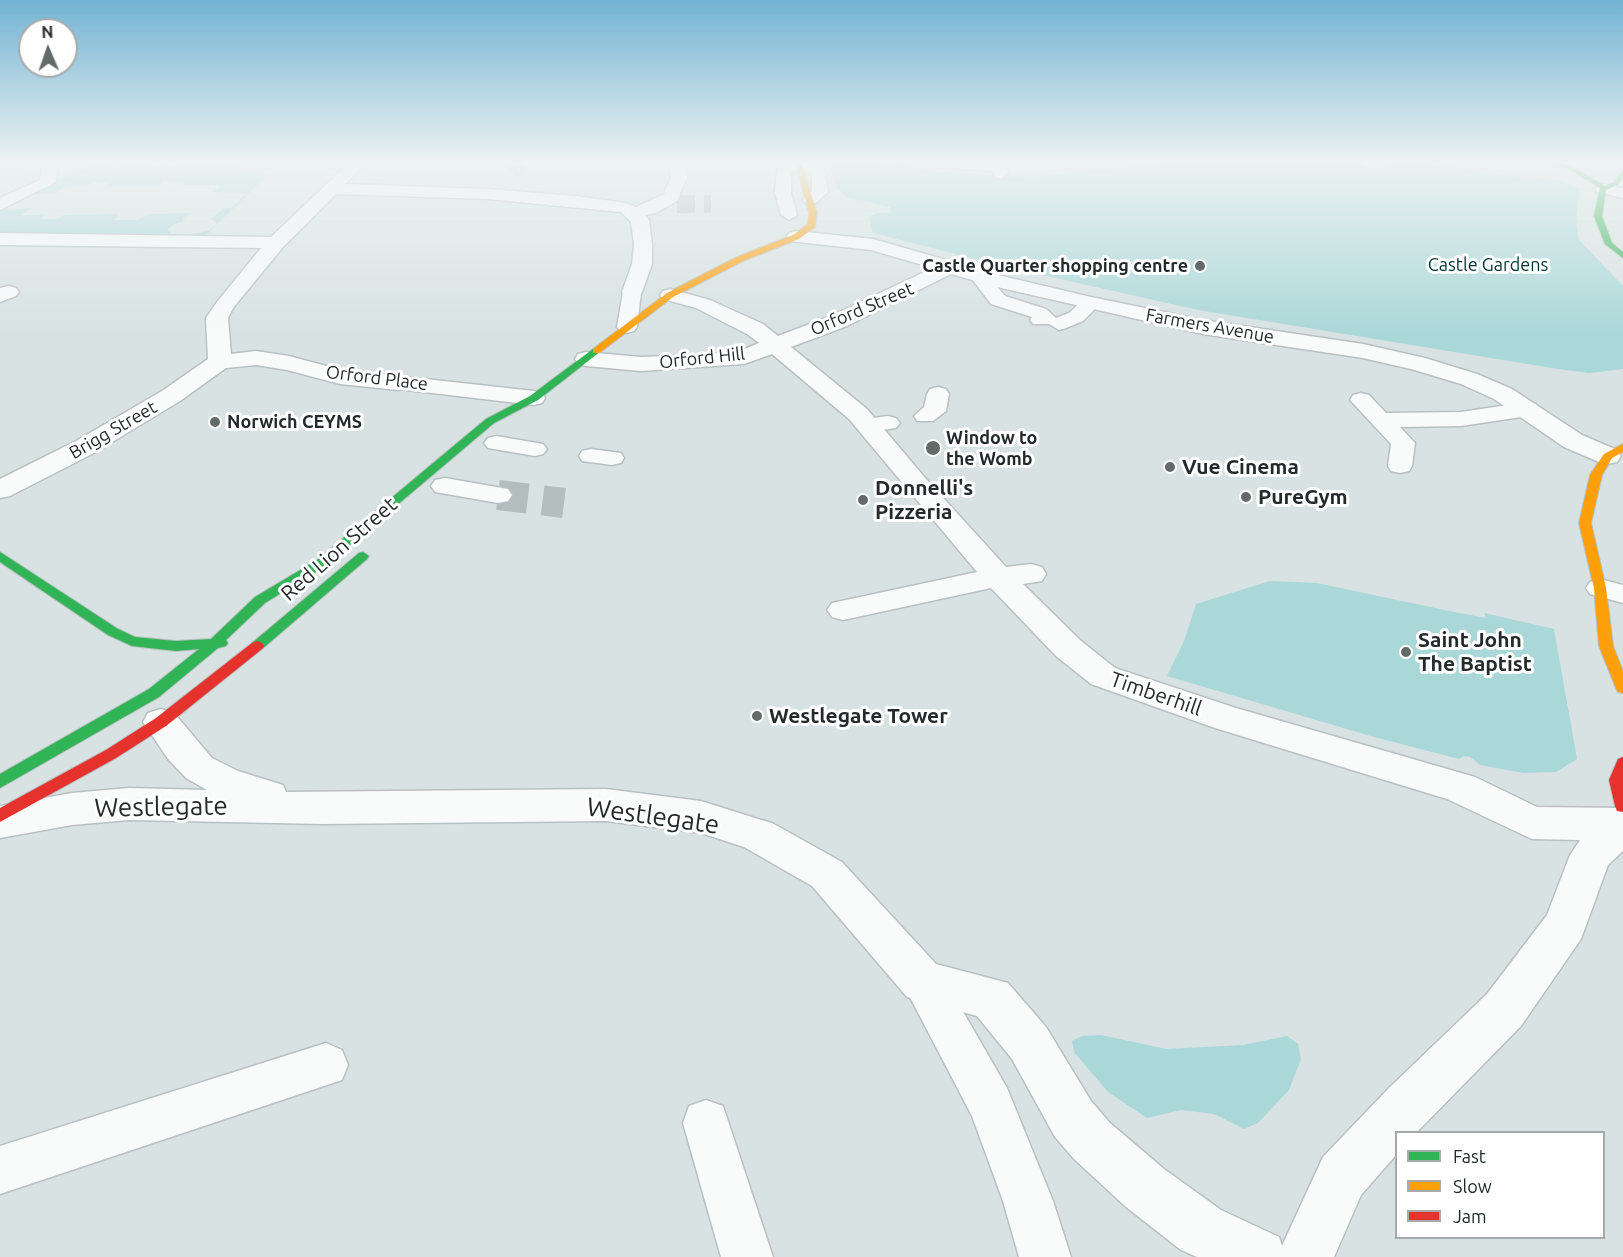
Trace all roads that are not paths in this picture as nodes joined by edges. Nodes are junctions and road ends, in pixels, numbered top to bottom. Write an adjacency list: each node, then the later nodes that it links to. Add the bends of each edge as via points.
1 (299, 220): 8 (street)
2 (640, 220): 13 (street, via 642,264)
3 (786, 220): 9 (street, via 775,240)
4 (812, 220): 6 (street, via 812,225)
5 (1601, 220): 10 (street, via 1610,244)
6 (796, 237): 9 (street, Red Lion Street); 11 (street, Farmers Avenue, via 873,245)
7 (0, 239): 8 (street)
8 (276, 243): 19 (street, via 217,318)
9 (757, 252): 14 (street, Red Lion Street)
10 (1623, 256)
11 (948, 267): 12 (street, Farmers Avenue); 17 (street, Orford Street, via 839,321)
12 (978, 275): 15 (street, Farmers Avenue); 15 (lane, via 998,300 1039,313 1050,322 1076,317)
13 (632, 292): 16 (lane)
14 (670, 295): 16 (street, Red Lion Street); 17 (street, Orford Hill, via 730,315 755,329)
15 (1091, 303): 24 (street, Farmers Avenue, via 1203,327 1417,363 1469,379)
16 (627, 327): 18 (street, Red Lion Street)
17 (772, 345): 18 (street, Orford Hill, via 744,357 698,363); 37 (street, Timberhill, via 858,414 878,424)
18 (586, 359): 22 (street, Red Lion Street)
19 (220, 362): 20 (street, Orford Place, via 256,358 340,377); 32 (street, Brigg Street, via 94,441)
20 (398, 383): 22 (lane, Orford Place)
21 (938, 394): 25 (lane, via 935,411)
22 (534, 398): 27 (street, Red Lion Street); 42 (street, Red Lion Street, via 490,421 321,563 260,600)
23 (1361, 399): 26 (lane)
24 (1528, 409): 26 (lane, via 1461,419); 29 (street, Farmers Avenue, via 1573,441)
25 (925, 416)
26 (1380, 420): 30 (lane, via 1403,444)
27 (503, 438): 28 (lane)
28 (535, 449)
29 (1615, 452): 38 (street, via 1596,475 1585,523)
30 (1400, 466)
31 (448, 484): 33 (street)
32 (0, 490)
33 (498, 495)
34 (371, 549): 40 (street, Red Lion Street)
35 (0, 556): 41 (street)
36 (1031, 574): 37 (street)
37 (998, 577): 39 (street); 53 (street, Timberhill, via 1068,648 1105,661 1228,719 1365,746 1532,823)
38 (1611, 591): 45 (street, via 1606,646)
39 (843, 610)
40 (269, 635): 42 (street); 46 (street, Red Lion Street)
41 (132, 641): 42 (street, via 176,646); 43 (street)
42 (214, 644): 46 (street, Red Lion Street)
43 (145, 660)
44 (152, 678): 46 (street)
45 (1623, 688)
46 (157, 708): 48 (street); 50 (street, Westlegate, via 181,750 208,773 266,796); 51 (street, via 111,754)
47 (1623, 763): 49 (street, via 1617,780)
48 (0, 782)
49 (1623, 806)
50 (324, 808): 52 (street, Westlegate, via 129,804 72,808); 54 (street, Westlegate, via 608,795 701,817 758,835 827,874)
51 (0, 816)
52 (0, 822)
53 (1623, 825): 61 (street, via 1591,855 1565,925 1504,1010 1342,1176)
54 (923, 982): 59 (lane, Westlegate, via 991,1104); 60 (street, via 991,998 1029,1043 1073,1119 1092,1141 1201,1230)
55 (326, 1065): 57 (lane)
56 (706, 1123): 58 (lane)
57 (0, 1170)
58 (747, 1257)
59 (1045, 1257)
60 (1259, 1257)
61 (1306, 1257)

